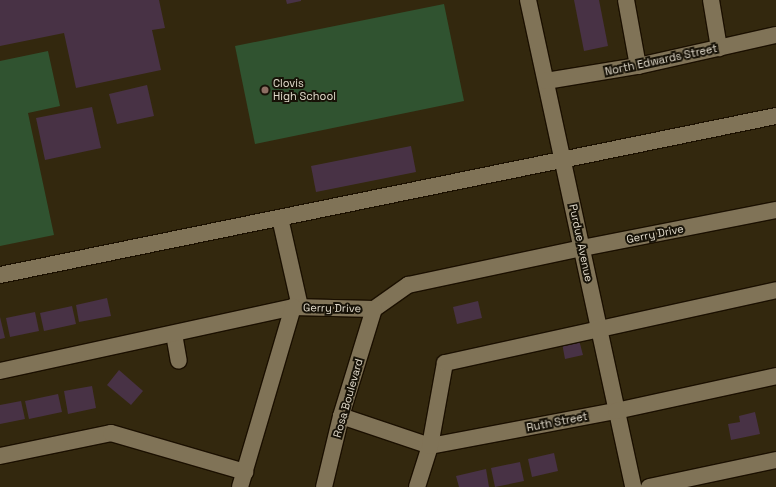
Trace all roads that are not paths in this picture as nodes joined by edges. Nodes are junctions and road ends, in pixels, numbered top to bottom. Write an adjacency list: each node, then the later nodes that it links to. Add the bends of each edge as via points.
1 (528, 0): 7 (street, Purdue Avenue)
2 (626, 0): 6 (street)
3 (711, 0): 5 (street)
4 (776, 35): 5 (street, North Edwards Street)
5 (719, 48): 6 (street, North Edwards Street)
6 (638, 66): 7 (street, North Edwards Street)
7 (546, 81): 9 (street, Purdue Avenue)
8 (776, 116): 9 (street)
9 (563, 161): 11 (street); 12 (street, Purdue Avenue)
10 (776, 210): 12 (street, Gerry Drive)
11 (280, 218): 13 (street); 15 (street)
12 (582, 248): 16 (street, Gerry Drive, via 408,285); 17 (street, Purdue Avenue)
13 (0, 275)
14 (776, 290): 17 (street)
15 (297, 307): 16 (street, Gerry Drive); 18 (street, Gerry Drive); 27 (street)
16 (374, 309): 23 (street, Rosa Boulevard)
17 (599, 329): 22 (street, Purdue Avenue); 24 (street, via 445,362)
18 (174, 334): 19 (street); 20 (street, Gerry Drive)
19 (179, 361)
20 (0, 371)
21 (776, 376): 22 (street, Ruth Street)
22 (616, 411): 24 (street, Ruth Street); 30 (street, Purdue Avenue)
23 (342, 416): 24 (street, Ruth Street); 28 (street, Rosa Boulevard)
24 (430, 446): 29 (street)
25 (0, 456): 27 (street, via 111,433)
26 (776, 460): 31 (street)
27 (242, 479)
28 (324, 487)
29 (417, 487)
30 (633, 487)
31 (649, 487)

